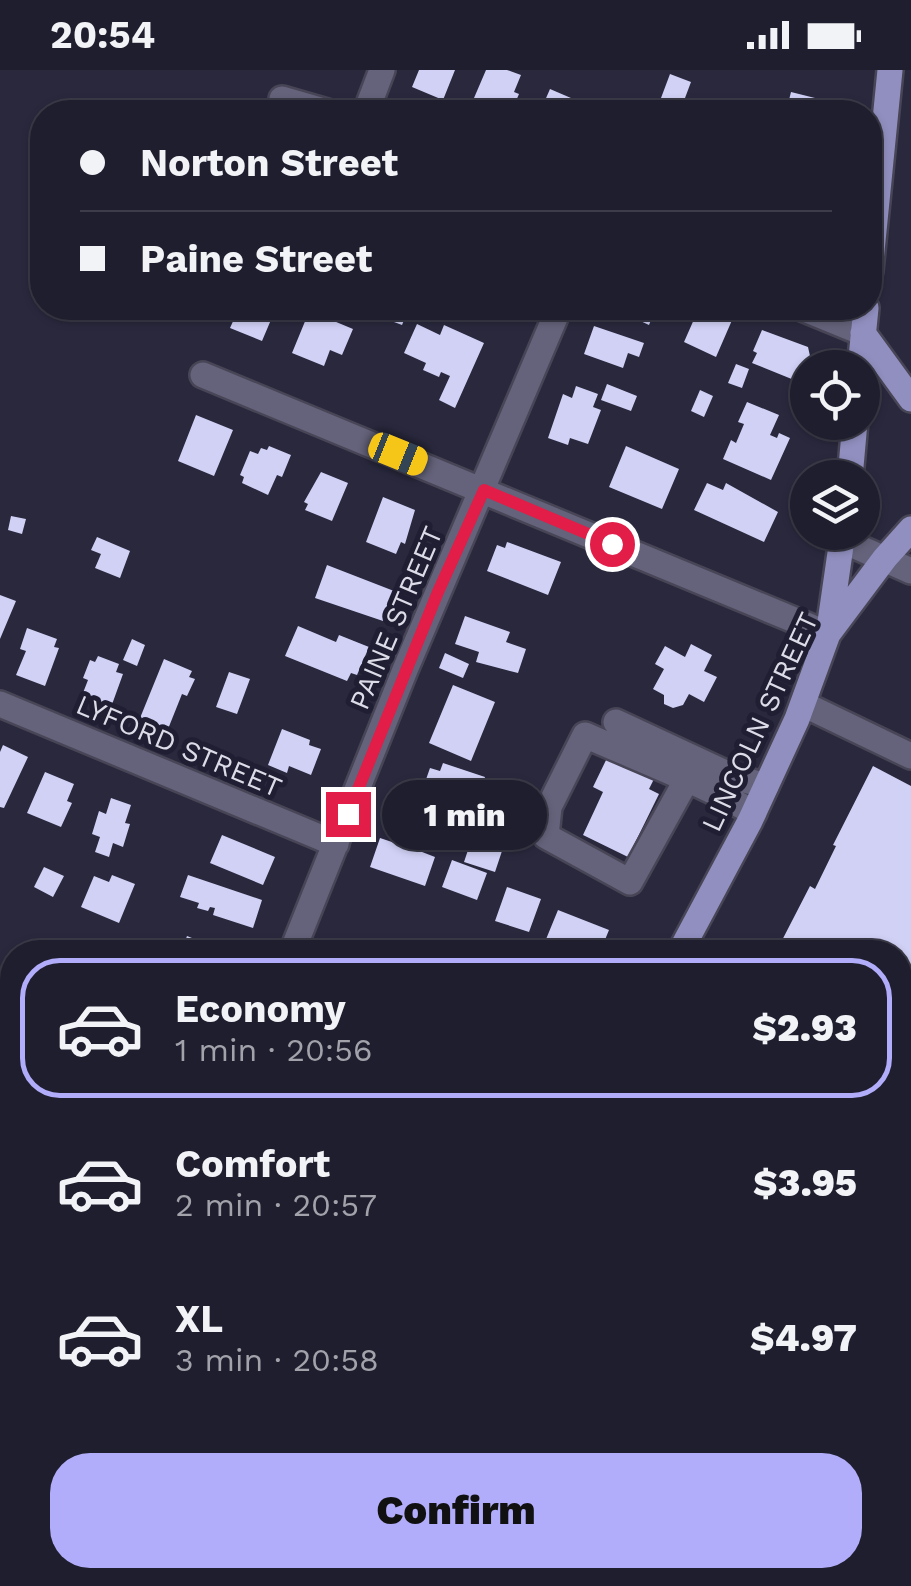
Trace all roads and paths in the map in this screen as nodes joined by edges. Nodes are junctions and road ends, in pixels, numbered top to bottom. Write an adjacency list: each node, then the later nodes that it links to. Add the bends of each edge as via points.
1 (382, 70): 5 (street)
2 (890, 70): 6 (main road)
3 (282, 98): 4 (street)
4 (288, 100)
5 (371, 100)
6 (882, 150)
7 (554, 320): 12 (street, PAINE STREET)
8 (865, 320): 9 (main road); 11 (main road)
9 (862, 350)
10 (202, 375): 12 (street)
11 (911, 399)
12 (484, 490): 18 (street); 26 (street, PAINE STREET)
13 (911, 528): 16 (main road, LINCOLN STREET)
14 (841, 550): 18 (main road)
15 (870, 550): 16 (street)
16 (885, 558): 17 (street); 18 (main road, LINCOLN STREET)
17 (911, 571)
18 (828, 634): 20 (main road, LINCOLN STREET)
19 (0, 704): 26 (street, LYFORD STREET)
20 (803, 704): 22 (street); 24 (main road, LINCOLN STREET)
21 (616, 722): 24 (street)
22 (911, 756)
23 (687, 780): 23 (street, via 584,735 549,806 546,836 630,882); 25 (street)
24 (766, 786): 25 (main road, LINCOLN STREET)
25 (754, 813): 28 (main road, LINCOLN STREET)
26 (336, 844): 27 (street, PAINE STREET)
27 (297, 940)
28 (686, 940)

